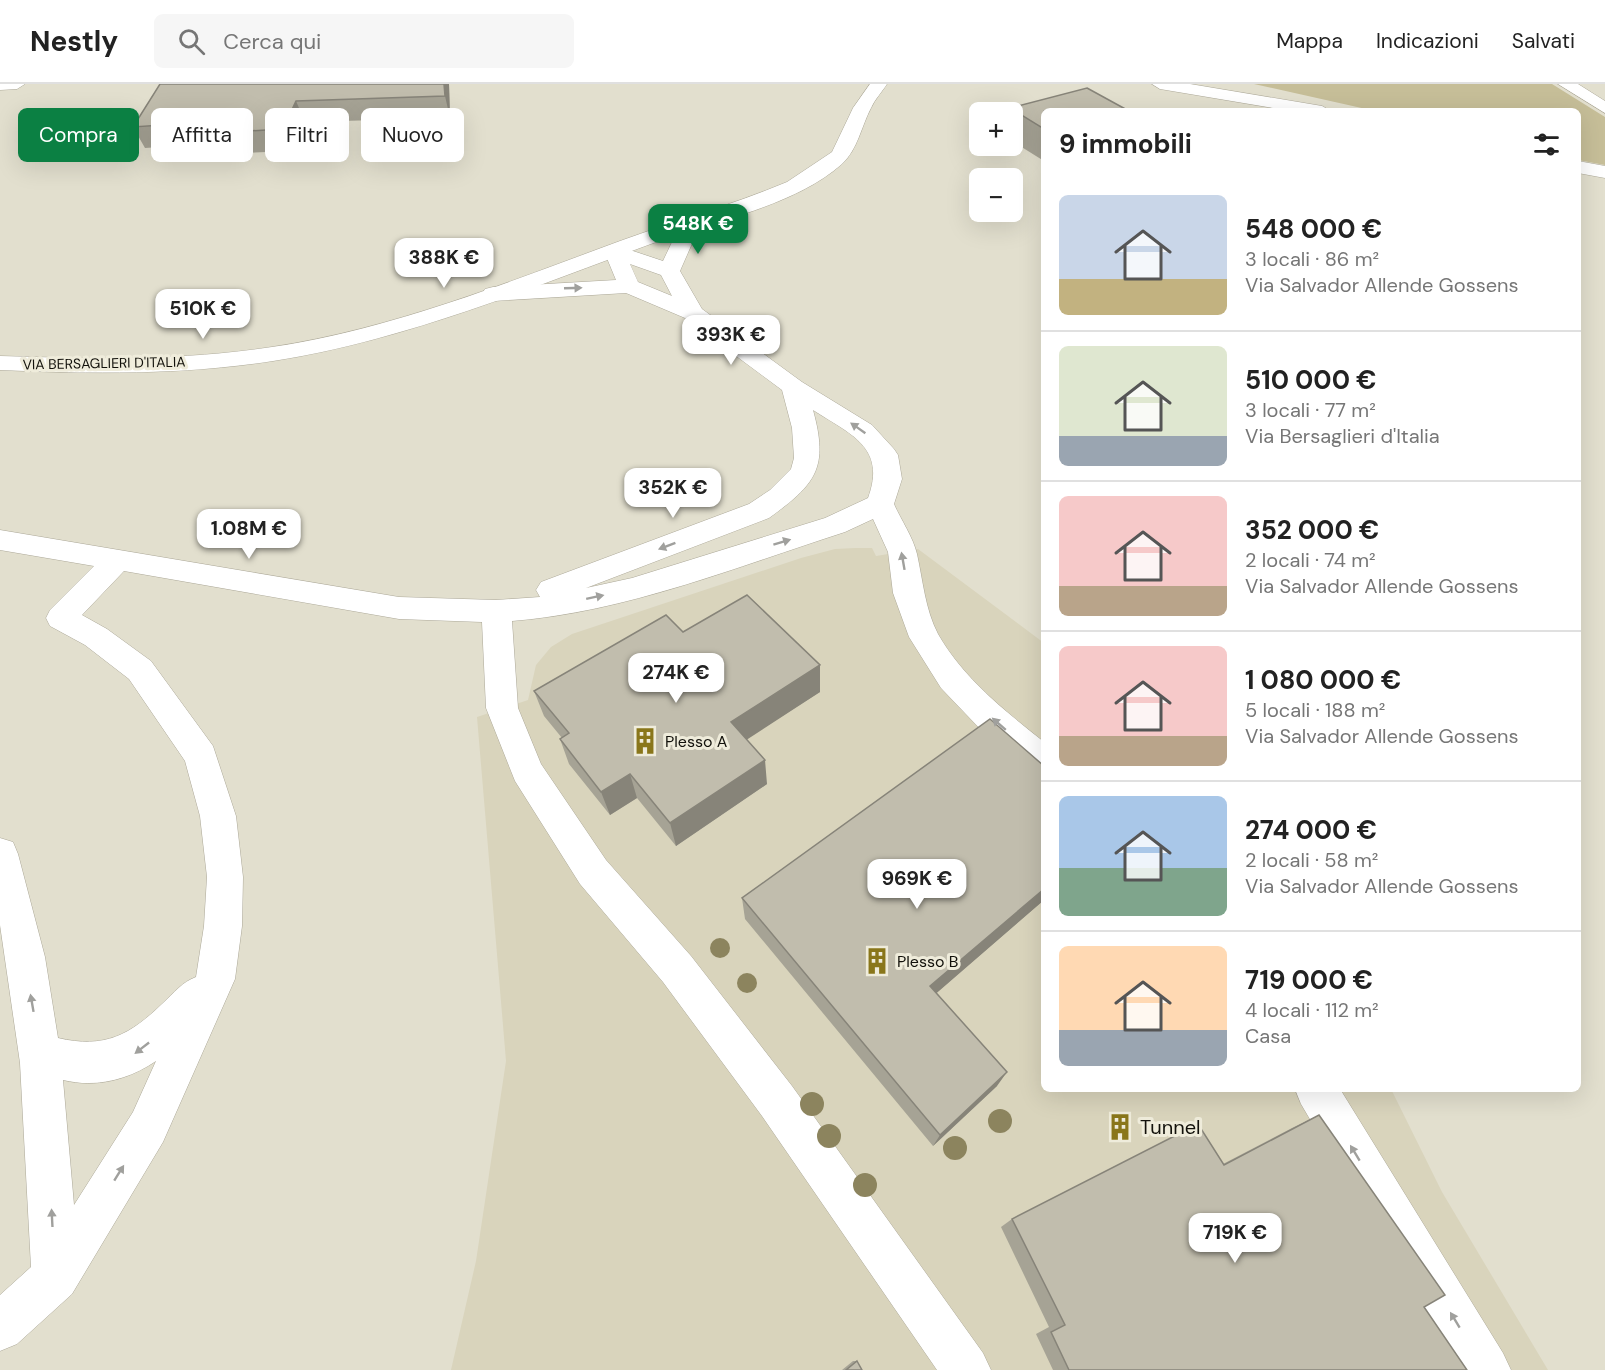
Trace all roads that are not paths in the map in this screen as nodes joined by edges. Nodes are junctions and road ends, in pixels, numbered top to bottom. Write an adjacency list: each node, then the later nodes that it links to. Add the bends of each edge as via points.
1 (17, 84): 5 (street)
2 (879, 84): 10 (street, VIA BERSAGLIERI D'ITALIA, via 857,101 854,134 836,160 782,190)
3 (1160, 84): 6 (street)
4 (1566, 84): 7 (street)
5 (0, 85)
6 (1304, 108)
7 (1605, 108)
8 (1581, 167): 9 (street)
9 (1605, 172)
10 (691, 223): 11 (street, VIA BERSAGLIERI D'ITALIA); 12 (street)
11 (614, 251): 12 (street); 13 (street); 14 (street, VIA BERSAGLIERI D'ITALIA)
12 (669, 270): 15 (street)
13 (629, 286): 14 (street, one-way to 13); 15 (street)
14 (493, 294): 16 (street, VIA BERSAGLIERI D'ITALIA, via 351,338 273,354 96,366)
15 (693, 313): 17 (street)
16 (0, 363)
17 (794, 387): 18 (street, via 809,442 806,468); 19 (street, one-way to 17, via 890,479 885,455 863,431)
18 (789, 492): 20 (street); 24 (street, one-way to 24, via 759,511)
19 (880, 504): 20 (street); 26 (street, one-way to 19, via 997,724 952,679 924,637 908,593 902,552)
20 (835, 525): 24 (street, one-way to 20, via 549,607 633,589)
21 (0, 540): 22 (street)
22 (70, 552): 23 (street); 25 (street)
23 (118, 560): 24 (street, via 399,608); 25 (street)
24 (496, 611): 33 (street, via 502,708 527,771 593,872 676,969 777,1101)
25 (61, 618): 28 (street, via 96,637 140,670 201,756 218,816 225,877)
26 (1041, 759)
27 (0, 854): 29 (street, one-way to 27, via 26,964)
28 (215, 979): 29 (street, one-way to 29, via 169,1026 133,1054 87,1064); 31 (street, one-way to 28, via 148,1127)
29 (41, 1054): 31 (street, one-way to 29)
30 (1318, 1092): 34 (street, one-way to 30)
31 (55, 1276): 32 (street)
32 (0, 1327)
33 (966, 1370)
34 (1486, 1370)

